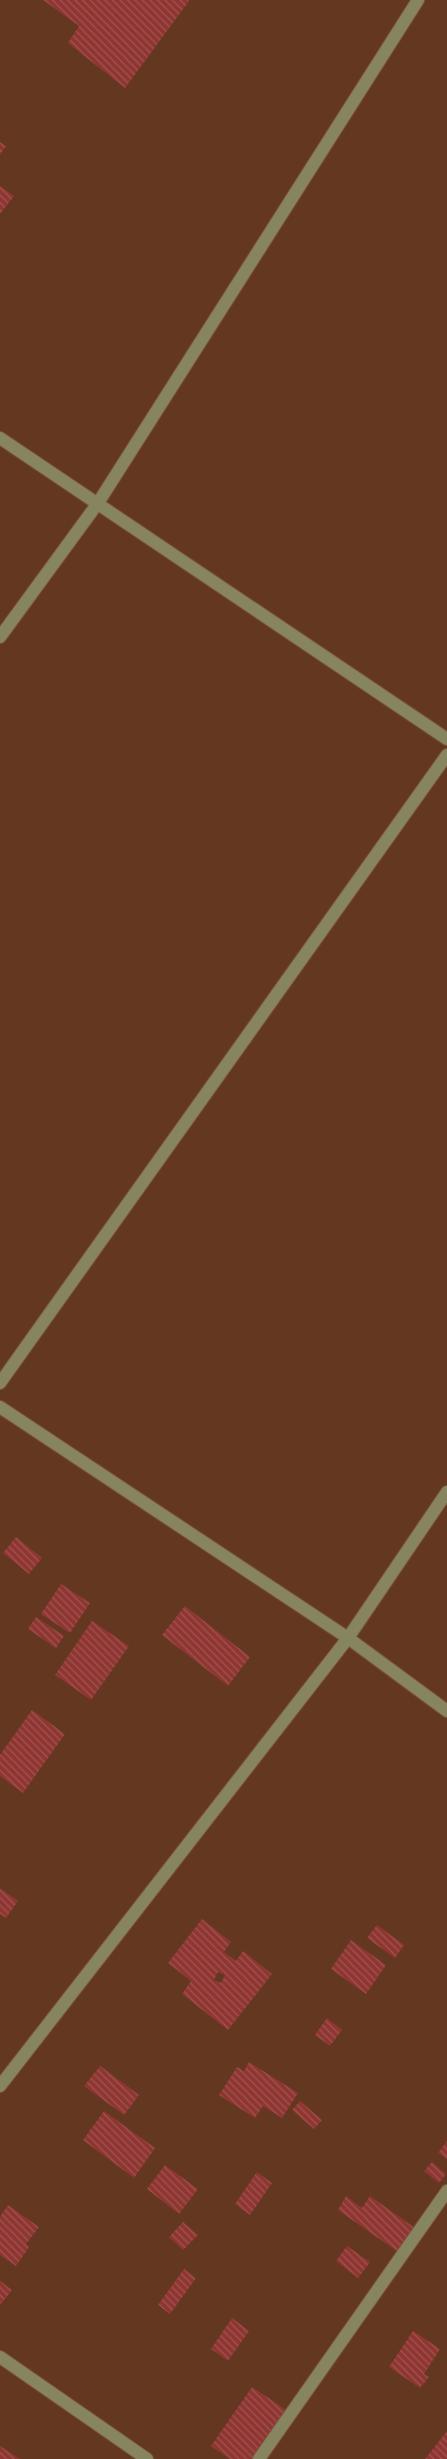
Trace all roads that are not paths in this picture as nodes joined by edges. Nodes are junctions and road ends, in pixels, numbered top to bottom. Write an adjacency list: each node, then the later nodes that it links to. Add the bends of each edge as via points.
1 (418, 0): 3 (street)
2 (0, 438): 3 (street)
3 (98, 503): 4 (street); 5 (street)
4 (0, 637)
5 (447, 739)
6 (447, 755): 7 (street)
7 (0, 1383)
8 (0, 1407): 10 (street)
9 (447, 1492): 10 (street)
10 (348, 1638): 11 (street); 12 (street)
11 (447, 1711)
12 (0, 2086)
13 (447, 2191): 16 (street)
14 (0, 2356): 15 (street)
15 (147, 2459)
16 (259, 2459)

